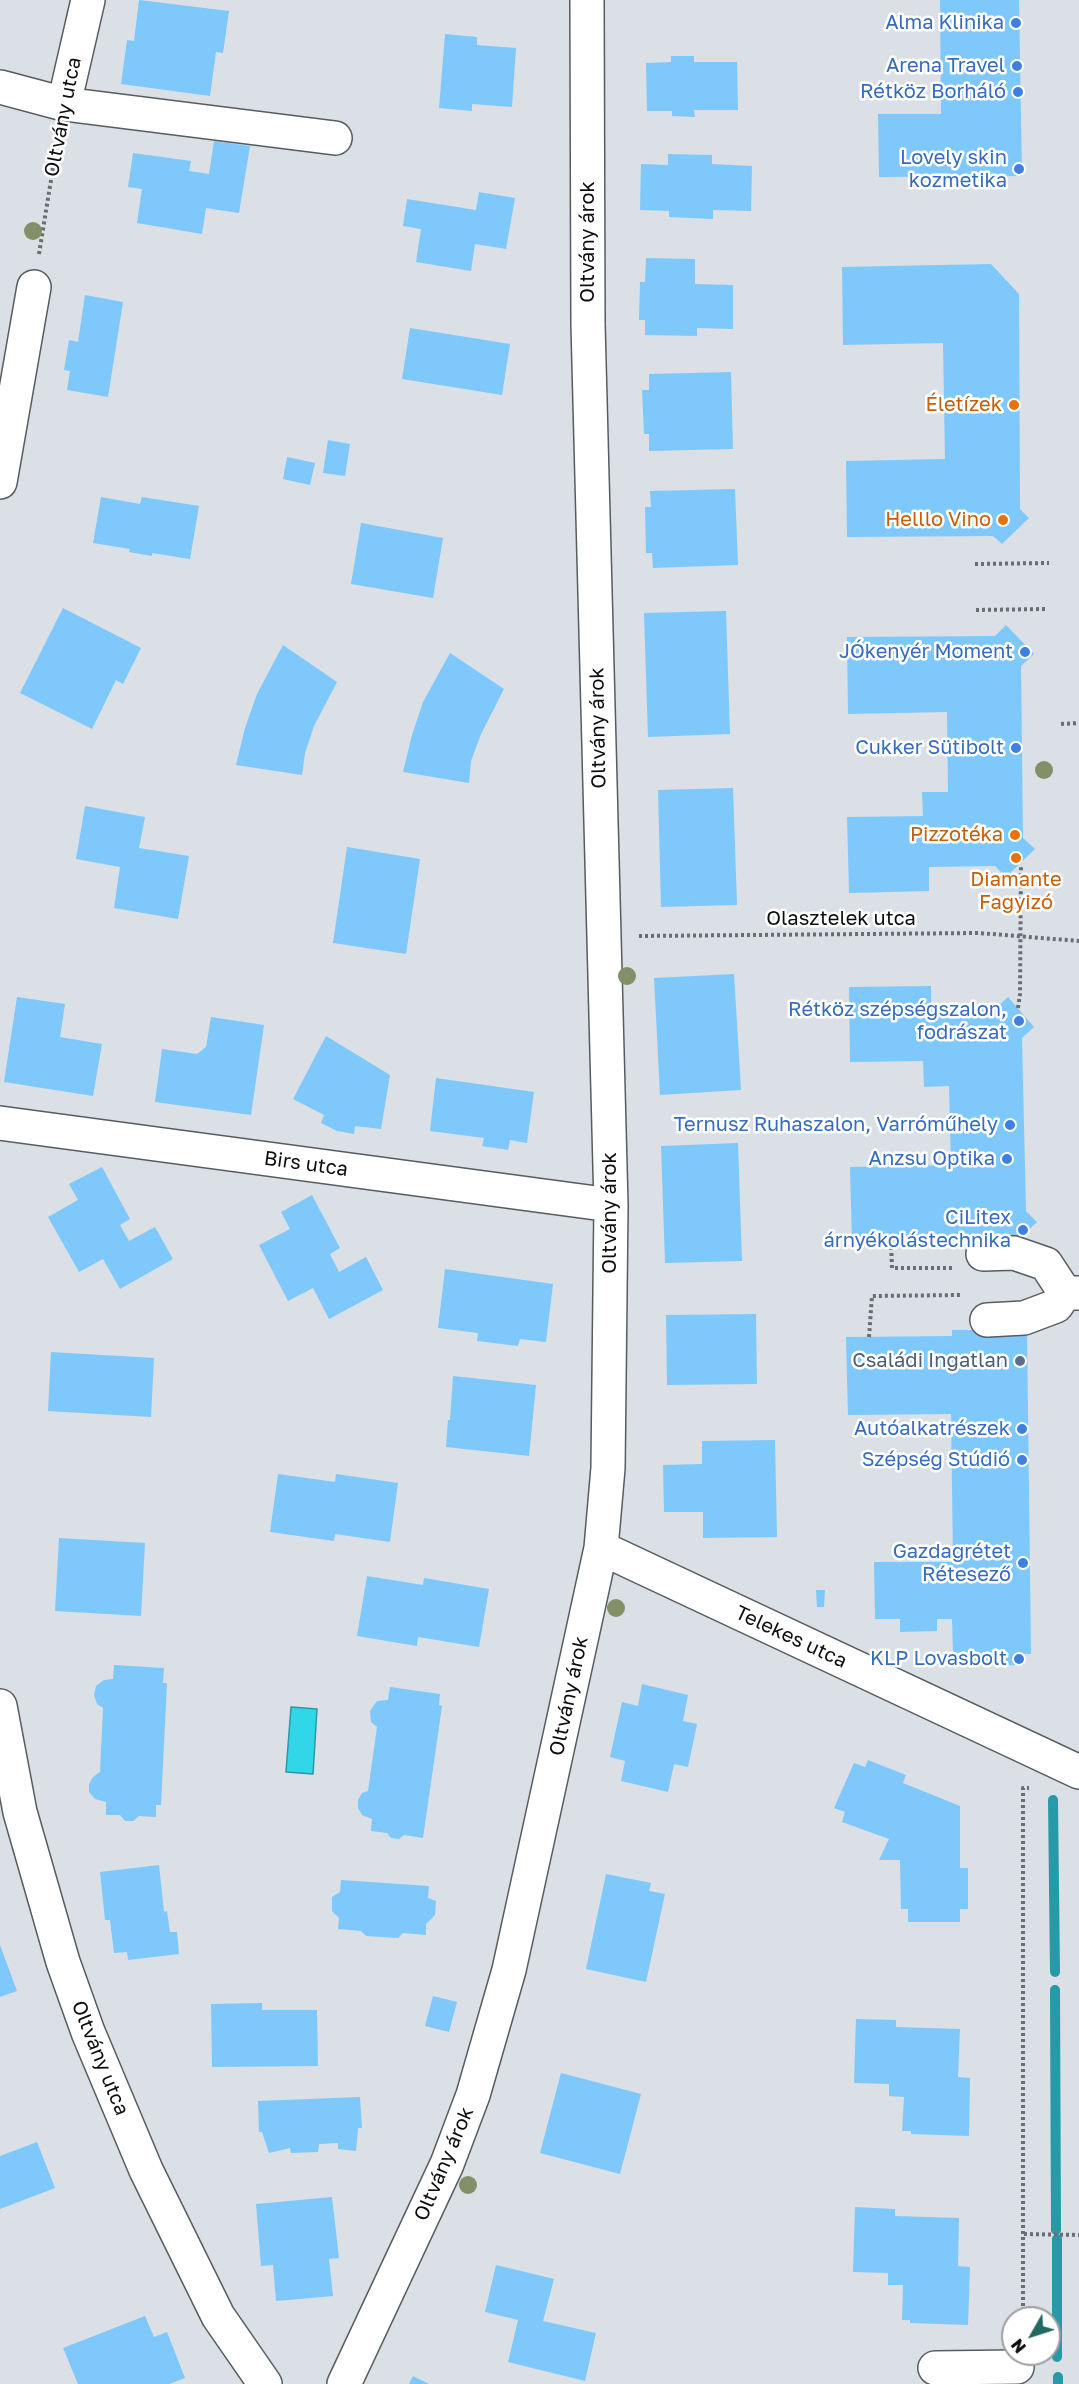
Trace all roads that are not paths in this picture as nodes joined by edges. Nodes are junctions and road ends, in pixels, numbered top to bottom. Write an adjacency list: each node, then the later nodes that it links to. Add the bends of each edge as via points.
1 (88, 0): 4 (street, Oltvány utca)
2 (587, 0): 9 (street, Oltvány árok, via 588,324)
3 (0, 87): 4 (street)
4 (64, 104): 5 (street)
5 (335, 138)
6 (34, 287): 7 (street)
7 (0, 482)
8 (0, 1123): 9 (street, Birs utca)
9 (611, 1205): 13 (street, Oltvány árok, via 608,1468)
10 (983, 1254): 11 (street, via 1014,1253 1046,1264)
11 (1072, 1293): 12 (street, via 1056,1306 1024,1318)
12 (987, 1320)
13 (601, 1548): 15 (street, Telekes utca); 19 (street, Oltvány árok, via 509,1970 473,2095 447,2164)
14 (0, 1706): 18 (street, Oltvány utca, via 20,1812 63,1962 88,2032 146,2170 218,2316)
15 (1079, 1772)
16 (1017, 2367): 17 (street)
17 (935, 2368)
18 (265, 2384)
19 (344, 2384)

